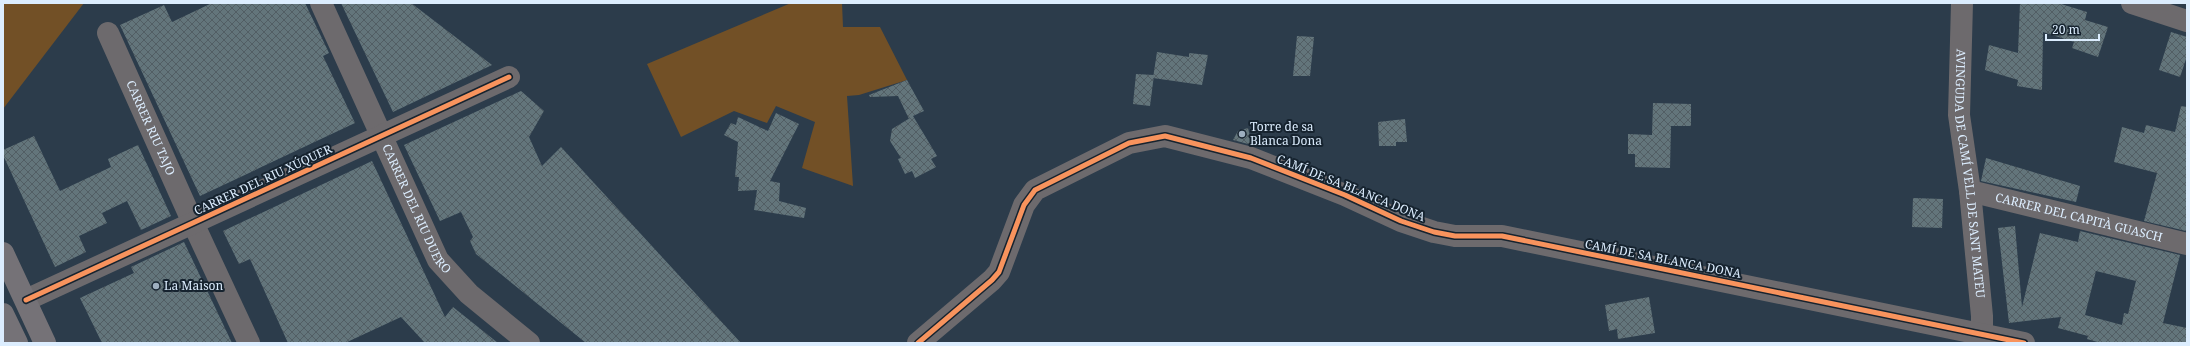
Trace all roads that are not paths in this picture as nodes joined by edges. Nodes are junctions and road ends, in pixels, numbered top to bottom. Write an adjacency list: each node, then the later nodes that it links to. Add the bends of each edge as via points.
1 (321, 3): 7 (street, CARRER DEL RIU DUERO)
2 (1962, 3): 8 (street, AVINGUDA DE CAMÍ VELL DE SANT MATEU, via 1958,115)
3 (2132, 3): 4 (street)
4 (2187, 21)
5 (108, 33): 9 (street, CARRER RIU TAJO)
6 (509, 77): 7 (street, CARRER DEL RIU XÚQUER)
7 (382, 136): 9 (street, CARRER DEL RIU XÚQUER); 18 (street, CARRER DEL RIU DUERO, via 438,260 469,294)
8 (1970, 191): 10 (street, CARRER DEL CAPITÀ GUASCH); 14 (street, AVINGUDA DE CAMÍ VELL DE SANT MATEU)
9 (193, 223): 12 (street, CARRER DEL RIU XÚQUER); 17 (street, CARRER RIU TAJO)
10 (2187, 244)
11 (3, 253): 12 (main road)
12 (26, 300): 16 (main road)
13 (3, 314): 15 (main road)
14 (1982, 338): 19 (street, CAMÍ DE SA BLANCA DONA, via 1502,236 1455,236 1434,232 1401,221 1345,195 1251,158 1165,136 1129,143 1035,190 1024,205 999,272); 20 (street, CAMÍ DE SA BLANCA DONA)
15 (17, 343)
16 (45, 343)
17 (249, 343)
18 (529, 343)
19 (918, 343)
20 (2024, 343)

